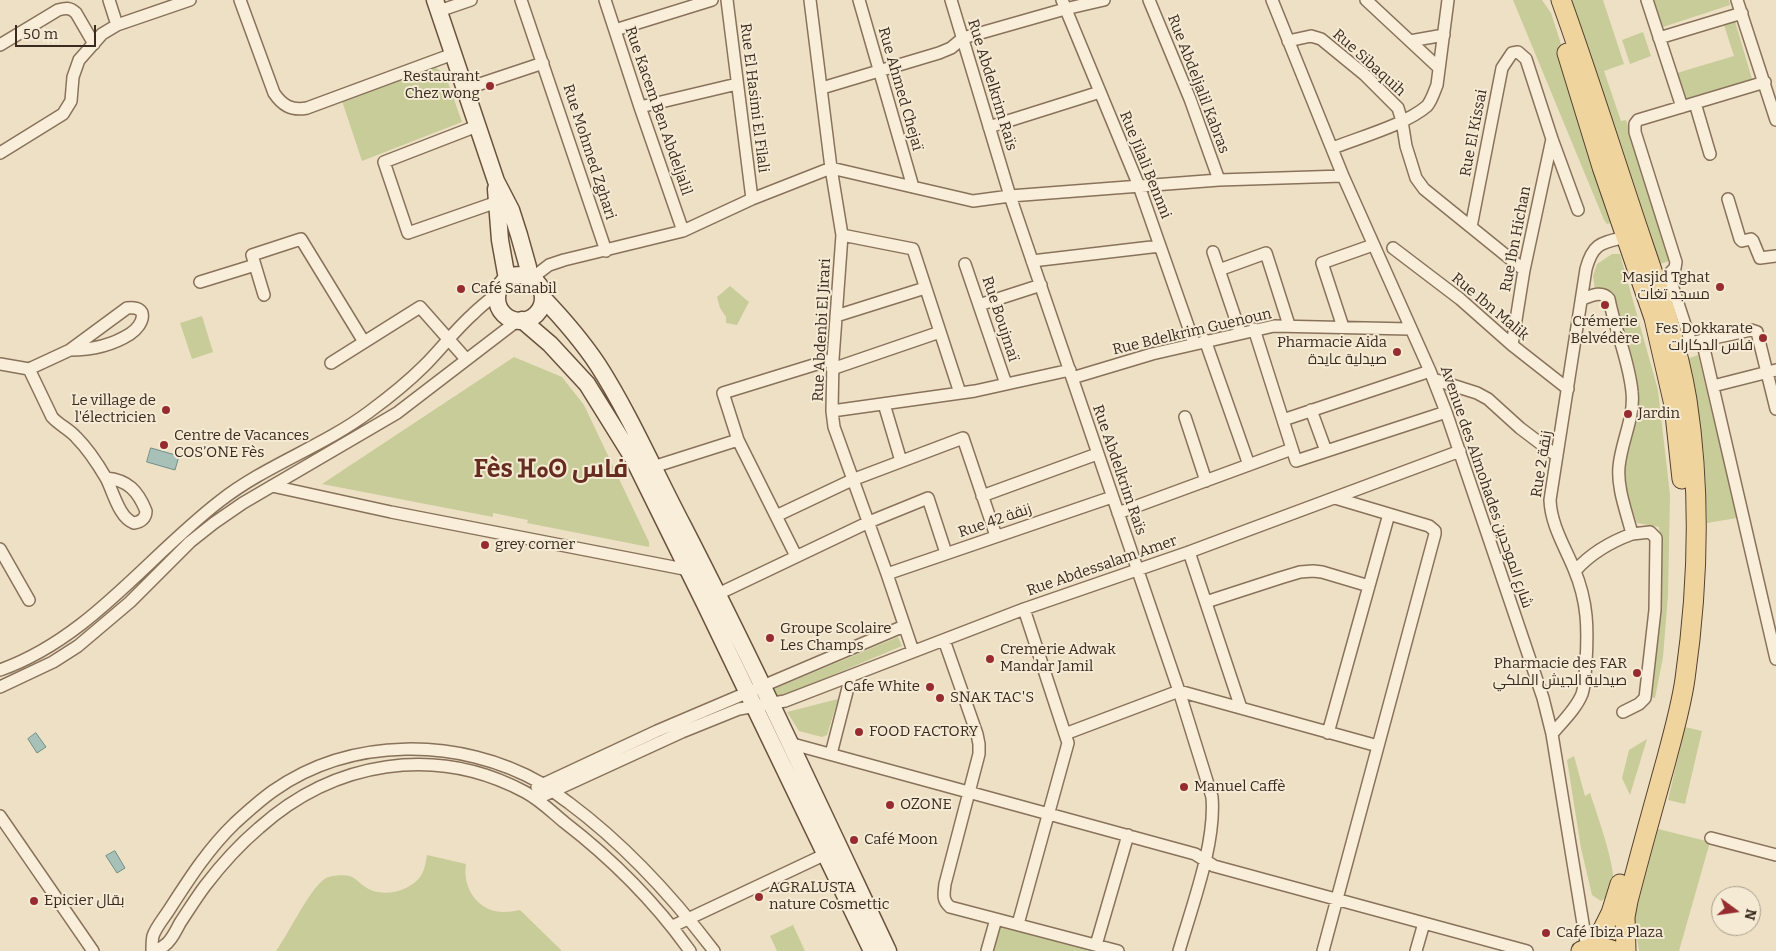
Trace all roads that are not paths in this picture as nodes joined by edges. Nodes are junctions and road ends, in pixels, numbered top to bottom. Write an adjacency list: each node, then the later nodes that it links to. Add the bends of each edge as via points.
1 (109, 0): 24 (street)
2 (190, 0): 24 (street)
3 (240, 0): 33 (street, via 274,92 279,101 290,108 307,108)
4 (471, 0): 22 (street)
5 (521, 0): 34 (street, Rue Mohmed Zghari)
6 (605, 0): 25 (street, Rue Kacem Ben Abdeljalil)
7 (712, 0): 25 (street)
8 (727, 0): 38 (street, Rue El Hasimi El Filali)
9 (810, 0): 39 (street, Rue Abdenbi El Jirari)
10 (859, 0): 36 (street, Rue Ahmed Chejaï)
11 (951, 0): 27 (street, Rue Abdelkrim Raïs)
12 (1104, 0): 21 (street)
13 (1149, 0): 55 (street, Rue Abdeljalil Kabras)
14 (1272, 0): 29 (street, Avenue des Almohades شارع الموحدين)
15 (1366, 0): 30 (street)
16 (1448, 0): 26 (street)
17 (1547, 0): 67 (main road)
18 (1561, 0): 100 (main road, via 1657,284)
19 (1647, 0): 28 (street)
20 (1738, 0): 23 (street)
21 (1063, 4): 27 (street); 41 (street, Rue Jilali Bennni)
22 (437, 5): 33 (street)
23 (1742, 13): 28 (street); 37 (street)
24 (117, 25): 31 (street, via 102,34)
25 (615, 30): 43 (street, Rue Kacem Ben Abdeljalil)
26 (1444, 34): 30 (street); 35 (street)
27 (963, 38): 36 (street, via 939,53); 48 (street, Rue Abdelkrim Raïs)
28 (1659, 38): 44 (street)
29 (1288, 41): 46 (street, Rue Sibaquih, via 1311,36 1321,39 1386,95 1398,108); 50 (street, Avenue des Almohades شارع الموحدين)
30 (1410, 41): 35 (street)
31 (94, 44): 32 (street, via 76,13 66,8); 51 (street, via 79,60 71,100 63,114)
32 (0, 45)
33 (453, 54): 40 (street)
34 (543, 63): 40 (street); 71 (street, Rue Mohmed Zghari)
35 (1439, 68): 46 (street, via 1437,84 1427,106)
36 (879, 70): 39 (street); 57 (street, Rue Ahmed Chejaï)
37 (1765, 82): 42 (street); 45 (street)
38 (737, 84): 43 (street); 60 (street, Rue El Hasimi El Filali)
39 (822, 88): 53 (street, Rue Abdenbi El Jirari)
40 (465, 89): 47 (street)
41 (1100, 92): 48 (street); 58 (street, Rue Jilali Bennni)
42 (1695, 103): 44 (street); 52 (street)
43 (640, 107): 65 (street, Rue Kacem Ben Abdeljalil)
44 (1682, 107): 100 (street, via 1638,120 1634,128 1676,262 1670,276)
45 (1776, 120)
46 (1402, 121): 50 (street); 64 (street, Rue Sibaquih, via 1416,178 1435,200)
47 (478, 126): 56 (street); 62 (street, via 384,162 408,233)
48 (989, 127): 59 (street, Rue Abdelkrim Raïs)
49 (1552, 138): 63 (street); 64 (street, Rue El Kissai, via 1526,59 1518,52 1512,53 1502,68); 78 (street, Rue Ibn Hichan)
50 (1333, 148): 54 (street, Avenue des Almohades شارع الموحدين)
51 (0, 153)
52 (1710, 154)
53 (831, 168): 57 (street); 60 (street); 66 (street, Rue Abdenbi El Jirari)
54 (1343, 176): 55 (street); 69 (street, Avenue des Almohades شارع الموحدين)
55 (1220, 180): 58 (street)
56 (496, 182): 62 (street); 79 (street, via 511,210)
57 (913, 186): 59 (street, via 973,201)
58 (1139, 186): 59 (street); 68 (street, Rue Jilali Bennni)
59 (1010, 196): 74 (street, Rue Abdelkrim Raïs)
60 (752, 199): 65 (street)
61 (1728, 199): 73 (street, via 1740,239 1753,241 1760,258)
62 (497, 202): 81 (street)
63 (1578, 210)
64 (1471, 227): 78 (street, Rue Sibaquih)
65 (683, 231): 71 (street)
66 (842, 235): 83 (street, via 913,249); 88 (street, Rue Abdenbi El Jirari)
67 (1626, 237): 86 (street, Rue 2 زنقة, via 1594,248 1586,269); 194 (main road, via 1654,318 1674,405 1682,465 1682,585 1677,643 1662,731 1617,899)
68 (1160, 246): 74 (street); 99 (street, Rue Jilali Bennni)
69 (1373, 246): 91 (street, via 1322,263); 92 (street, Avenue des Almohades شارع الموحدين)
70 (1393, 248): 101 (street, Rue Ibn Malik, via 1460,299)
71 (606, 250): 79 (street, via 556,262)
72 (1213, 252): 77 (street)
73 (1776, 256)
74 (1032, 260): 82 (street, Rue Abdelkrim Raïs)
75 (966, 264): 87 (street, Rue Boujmaï)
76 (255, 265): 80 (street); 84 (street); 98 (street, via 252,255 301,239)
77 (1219, 270): 90 (street, via 1266,253); 95 (street)
78 (1524, 270): 101 (street, Rue Ibn Hichan)
79 (530, 277): 81 (street, via 521,275); 85 (street, via 538,283)
80 (200, 282)
81 (503, 285): 89 (street, via 498,302 503,312); 96 (street)
82 (1041, 285): 87 (street); 109 (street, Rue Abdelkrim Raïs)
83 (925, 288): 88 (street); 94 (street)
84 (264, 295)
85 (543, 298): 89 (street, via 536,313); 130 (street, via 598,366)
86 (1582, 299): 113 (street, Rue 2 زنقة); 142 (street, via 1595,294 1608,297 1629,375 1632,403 1619,467 1621,491)
87 (979, 305): 111 (street, Rue Boujmaï)
88 (836, 316): 106 (street, Rue Abdenbi El Jirari)
89 (519, 320): 103 (street); 148 (street, via 550,344 587,384)
90 (1289, 325): 91 (street, Rue Bdelkrim Guenoun); 93 (street, Rue Bdelkrim Guenoun)
91 (1343, 327): 92 (street, Rue Bdelkrim Guenoun)
92 (1410, 328): 110 (street, Avenue des Almohades شارع الموحدين)
93 (1254, 329): 95 (street, Rue Bdelkrim Guenoun); 121 (street)
94 (940, 332): 106 (street); 114 (street)
95 (1240, 332): 97 (street, Rue Bdelkrim Guenoun)
96 (449, 339): 98 (street, via 420,307); 103 (street); 161 (street, via 415,374 366,414 222,499 79,627 53,645)
97 (1205, 340): 99 (street, Rue Bdelkrim Guenoun); 129 (street)
98 (364, 342): 104 (street)
99 (1194, 343): 109 (street, Rue Bdelkrim Guenoun)
100 (1690, 343): 108 (street, via 1755,330); 112 (street); 209 (main road, via 1687,400 1696,504 1690,636 1676,723 1628,901)
101 (1512, 345): 113 (street, Rue Ibn Malik)
102 (70, 350): 102 (street, via 127,308 134,307 143,314 138,327 117,340 101,347); 107 (street)
103 (466, 359): 134 (street, via 397,413)
104 (331, 363)
105 (0, 364): 107 (street)
106 (832, 364): 118 (street, Rue Abdenbi El Jirari); 122 (street, via 722,393)
107 (29, 369): 131 (street, via 52,417 75,435)
108 (1772, 371): 112 (street); 116 (street)
109 (1071, 374): 111 (street, Rue Bdelkrim Guenoun); 126 (street, Rue Abdelkrim Raïs)
110 (1432, 375): 117 (street); 119 (street, Avenue des Almohades شارع الموحدين); 127 (street, via 1488,399)
111 (1006, 384): 114 (street, Rue Bdelkrim Guenoun)
112 (1713, 386): 160 (street)
113 (1568, 389): 127 (street, Rue 2 زنقة)
114 (960, 393): 115 (street, Rue Bdelkrim Guenoun)
115 (884, 404): 118 (street, Rue Bdelkrim Guenoun); 128 (street)
116 (1776, 408)
117 (1311, 410): 121 (street); 124 (street)
118 (832, 411): 132 (street, Rue Abdenbi El Jirari)
119 (1446, 412): 124 (street); 125 (street, Avenue des Almohades شارع الموحدين)
120 (1185, 417): 133 (street)
121 (1283, 420): 123 (street)
122 (738, 440): 130 (street); 140 (street)
123 (1292, 448): 124 (street, via 1296,461); 129 (street)
124 (1326, 451)
125 (1460, 451): 137 (street, Rue Abdessalam Amer); 170 (street, Avenue des Almohades شارع الموحدين, via 1536,675)
126 (1097, 454): 135 (street); 136 (street, Rue Abdelkrim Raïs)
127 (1557, 456): 150 (street, Rue 2 زنقة, via 1550,511)
128 (901, 461): 132 (street); 135 (street, via 963,438)
129 (1249, 465): 133 (street)
130 (653, 467): 148 (street)
131 (106, 478)
132 (852, 480): 140 (street); 141 (street, Rue Abdenbi El Jirari)
133 (1206, 481): 138 (street)
134 (272, 486): 148 (street, via 391,512); 163 (street, via 242,503 190,542 130,602 78,646 53,662)
135 (982, 496): 143 (street)
136 (1112, 497): 138 (street, Rue Abdelkrim Raïs); 143 (street, Rue 42 زنقة)
137 (1335, 498): 139 (street); 145 (street, Rue Abdessalam Amer)
138 (1118, 513): 149 (street, Rue Abdelkrim Raïs)
139 (1389, 514): 152 (street); 172 (street, via 1429,526 1435,534)
140 (776, 516): 147 (street)
141 (869, 522): 146 (street, via 928,498); 147 (street); 151 (street, Rue Abdenbi El Jirari)
142 (1632, 534): 150 (street, via 1605,546); 167 (street, via 1650,532 1656,538 1655,610 1645,698)
143 (996, 536): 146 (street, Rue 42 زنقة)
144 (0, 549): 154 (street)
145 (1189, 552): 149 (street, Rue Abdessalam Amer); 155 (street)
146 (946, 554): 151 (street, Rue 42 زنقة)
147 (796, 556): 153 (street)
148 (696, 568): 153 (street); 165 (street)
149 (1137, 569): 156 (street, Rue Abdessalam Amer); 164 (street, Rue Abdelkrim Raïs)
150 (1575, 571): 170 (street, Rue 2 زنقة, via 1584,598 1588,628 1585,678 1576,706)
151 (887, 574): 157 (street, Rue Abdenbi El Jirari)
152 (1369, 586): 155 (street, via 1322,572 1300,572); 168 (street)
153 (718, 594): 165 (street)
154 (29, 600)
155 (1206, 602): 166 (street)
156 (1024, 609): 158 (street, Rue Abdessalam Amer); 169 (street)
157 (904, 626): 159 (street, Rue Abdenbi El Jirari); 165 (street)
158 (944, 640): 159 (street, Rue Abdessalam Amer); 176 (street, via 979,744)
159 (913, 651): 162 (street, Rue Abdessalam Amer)
160 (1776, 659)
161 (0, 670)
162 (851, 676): 165 (street, Rue Abdessalam Amer, via 785,701); 173 (street)
163 (0, 687)
164 (1179, 691): 166 (street); 169 (street); 184 (street, Rue Abdelkrim Raïs, via 1212,797 1211,831)
165 (758, 698): 171 (street); 174 (street, via 657,731); 182 (street)
166 (1241, 708): 168 (street)
167 (1623, 712)
168 (1328, 733): 172 (street)
169 (1065, 734): 178 (street, via 1068,743)
170 (1552, 734): 194 (street, Avenue des Almohades شارع الموحدين)
171 (789, 743): 173 (street); 201 (street)
172 (1378, 746): 187 (street)
173 (831, 754): 176 (street)
174 (548, 788): 175 (street); 177 (street); 185 (street, via 502,764 452,751 410,749 360,754 326,764 272,791 230,829); 188 (street, via 612,838)
175 (526, 792): 177 (street); 186 (street, via 479,774 438,766 398,765 352,774 318,787 278,811)
176 (970, 792): 178 (street); 189 (street, via 945,884 945,903)
177 (536, 799): 192 (street, via 598,849)
178 (1048, 814): 180 (street); 191 (street)
179 (0, 816): 195 (street)
180 (1128, 835): 184 (street, via 1195,854); 193 (street)
181 (1711, 838): 183 (street)
182 (826, 854): 188 (street); 200 (street)
183 (1776, 855)
184 (1205, 860): 187 (street, via 1214,866); 204 (street, Rue Abdelkrim Raïs)
185 (196, 868): 186 (street); 196 (street, via 154,936)
186 (209, 881): 197 (street, via 167,944)
187 (1338, 898): 190 (street); 205 (street)
188 (689, 918): 192 (street); 199 (street)
189 (996, 919): 191 (street); 202 (street)
190 (1424, 923): 206 (street); 207 (street)
191 (1018, 924): 193 (street)
192 (673, 926): 198 (street)
193 (1096, 945): 203 (street)
194 (1587, 949): 208 (main road)
195 (93, 951)
196 (152, 951)
197 (156, 951)
198 (690, 951)
199 (714, 951)
200 (872, 951)
201 (888, 951)
202 (987, 951)
203 (1118, 951)
204 (1179, 951)
205 (1324, 951)
206 (1416, 951)
207 (1527, 951)
208 (1614, 951)
209 (1626, 951)

